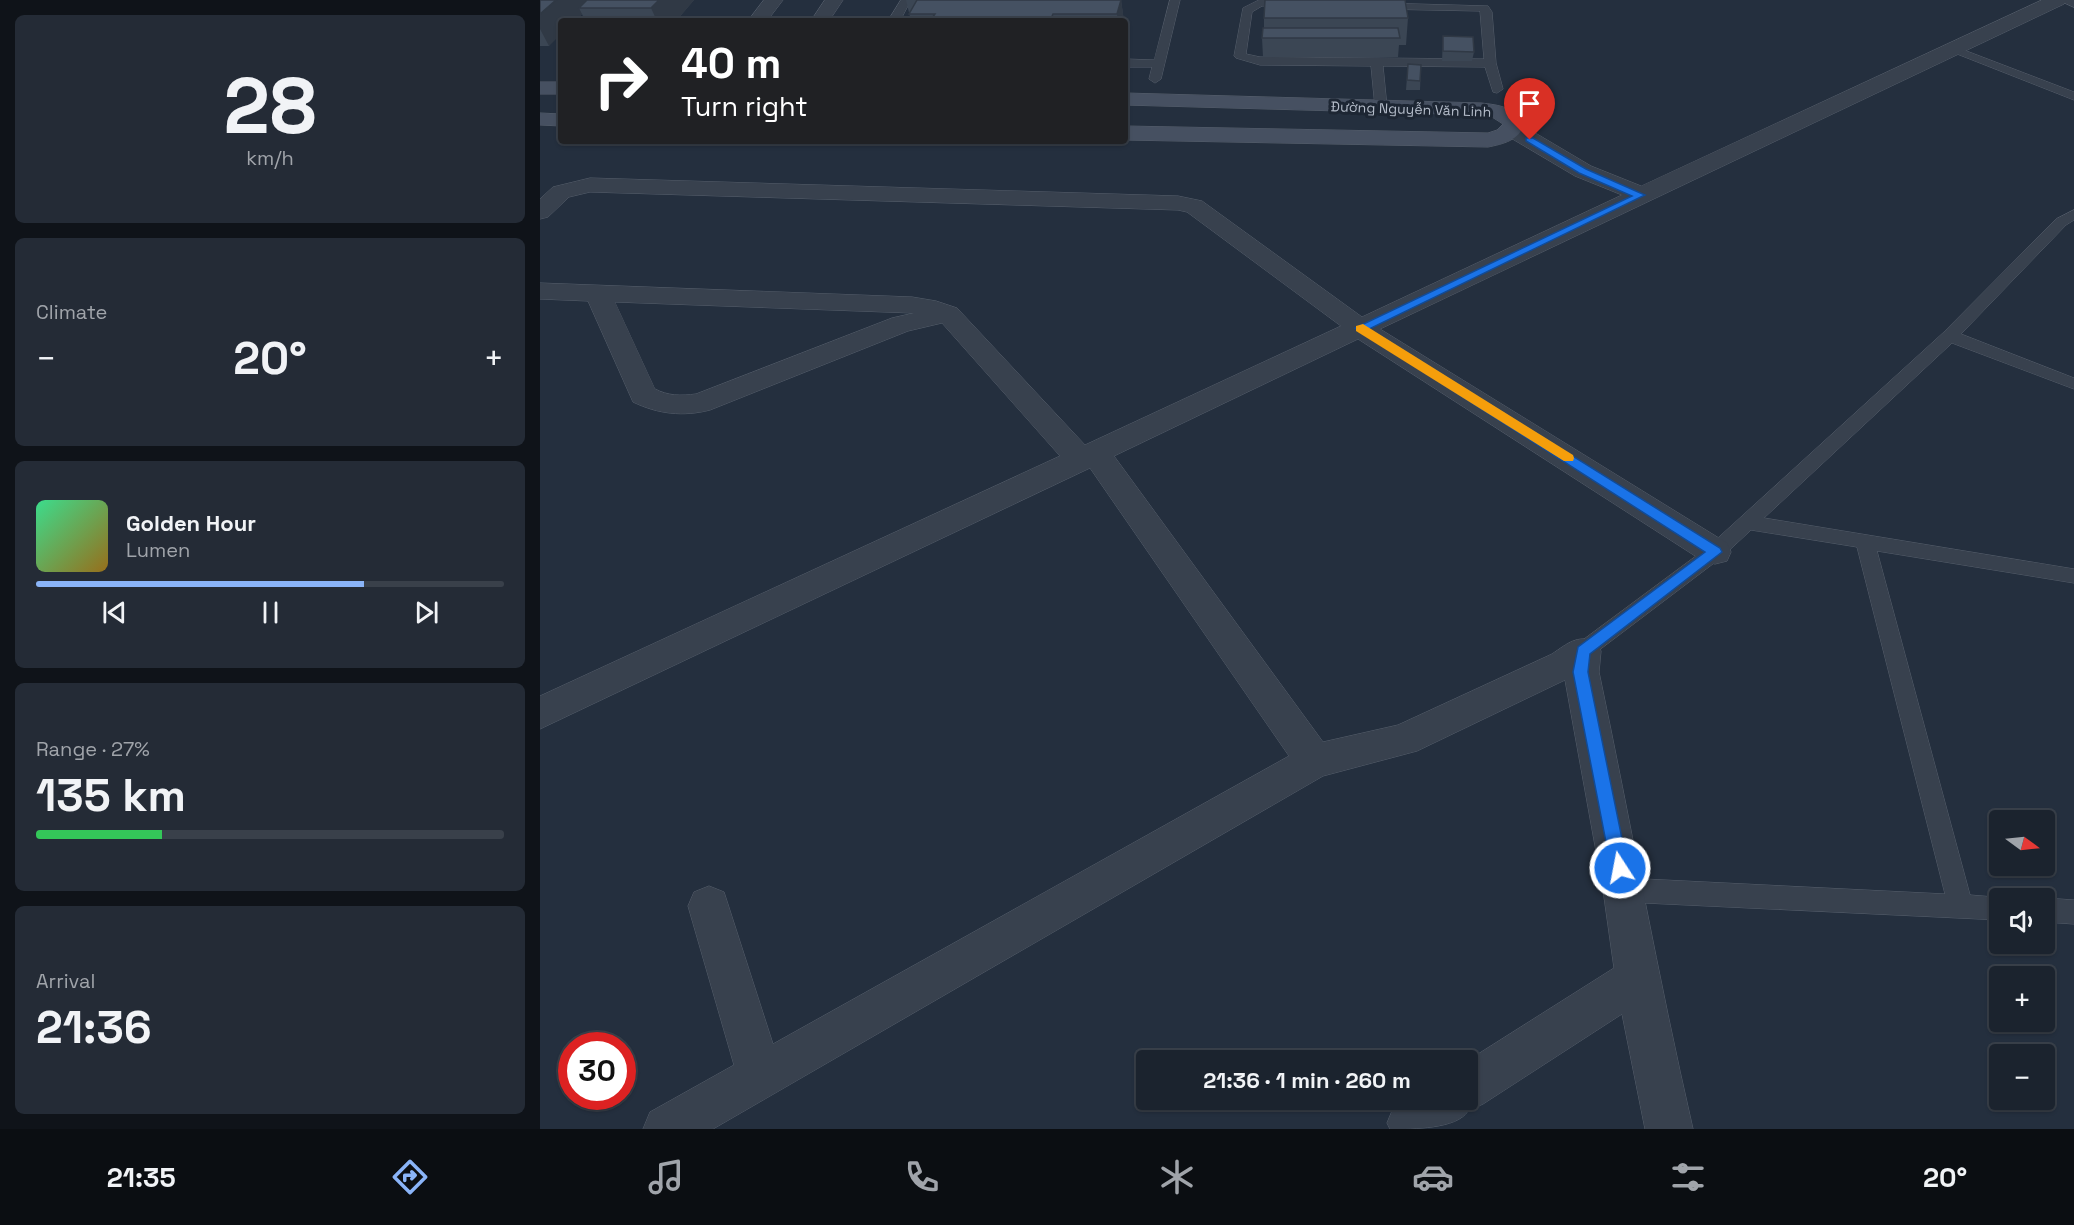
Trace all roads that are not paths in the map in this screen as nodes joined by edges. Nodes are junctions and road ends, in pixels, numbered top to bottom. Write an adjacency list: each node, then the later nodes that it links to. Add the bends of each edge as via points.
1 (774, 0): 10 (street)
2 (834, 0): 11 (street)
3 (906, 0): 12 (lane)
4 (1175, 0): 17 (lane)
5 (2057, 0): 13 (street)
6 (2062, 0): 8 (lane)
7 (1307, 4): 14 (lane, via 1253,5 1247,10 1240,57 1260,61)
8 (2074, 4)
9 (1366, 5): 16 (lane, via 1484,8)
10 (759, 18)
11 (821, 18)
12 (896, 18)
13 (1956, 50): 22 (lane); 29 (street)
14 (1377, 62): 16 (lane); 24 (lane)
15 (1128, 63): 17 (lane)
16 (1490, 63): 21 (lane)
17 (1159, 64): 18 (lane)
18 (1155, 79)
19 (540, 88): 20 (main road)
20 (558, 88)
21 (1497, 89)
22 (2074, 96)
23 (1128, 99): 24 (main road, Đường Nguyễn Văn Linh)
24 (1381, 107): 27 (main road, Đường Nguyễn Văn Linh, via 1495,111 1511,120)
25 (540, 119): 26 (main road)
26 (558, 120)
27 (1512, 129): 28 (main road, Đường Nguyễn Văn Linh, via 1500,139 1488,140); 29 (street, via 1583,171)
28 (1128, 133)
29 (1630, 191): 35 (street)
30 (540, 212): 35 (street, via 561,192 590,184 1178,202 1194,206)
31 (2074, 214): 36 (lane, via 2061,222)
32 (540, 291): 33 (street)
33 (598, 293): 34 (street, via 912,305); 34 (street, via 643,395 678,406 700,403 901,324)
34 (948, 314): 38 (street)
35 (1360, 328): 38 (street); 41 (street)
36 (1950, 336): 37 (lane); 39 (lane)
37 (2074, 384)
38 (1088, 457): 44 (street); 45 (street)
39 (1747, 522): 40 (lane); 41 (lane)
40 (1865, 542): 42 (lane); 47 (lane)
41 (1715, 552): 43 (lane)
42 (2074, 576)
43 (1583, 651): 45 (street, via 1565,664 1404,740); 46 (street, via 1581,672)
44 (540, 713)
45 (1314, 761): 53 (street)
46 (1624, 890): 47 (lane); 52 (street)
47 (1960, 905): 49 (lane)
48 (709, 906): 53 (street)
49 (1989, 907)
50 (2055, 911): 51 (lane)
51 (2074, 912)
52 (1637, 979): 54 (street); 56 (street)
53 (760, 1076): 55 (street)
54 (1478, 1081)
55 (667, 1129)
56 (1669, 1129)

